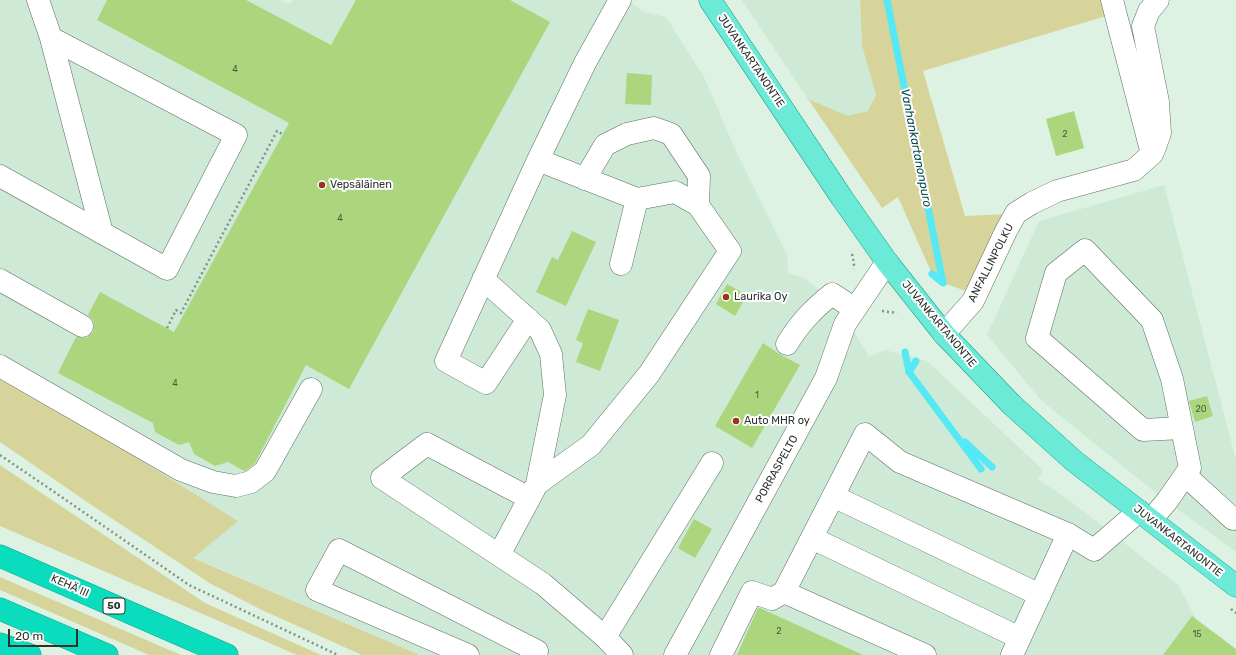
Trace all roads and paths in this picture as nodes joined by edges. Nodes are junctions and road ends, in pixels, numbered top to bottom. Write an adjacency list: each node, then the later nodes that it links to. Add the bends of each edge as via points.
1 (38, 0): 6 (street)
2 (620, 0): 9 (street, via 585,63)
3 (710, 0): 15 (main road, JUVANKARTANONTIE)
4 (1112, 0): 8 (street)
5 (1158, 0): 8 (street, ANFALLINPOLKU, via 1148,11 1143,26 1158,102 1160,133)
6 (51, 38): 14 (street); 14 (street, via 236,135 167,269)
7 (282, 134): 22 (path, via 277,131 181,313 176,310)
8 (1152, 154): 23 (street, ANFALLINPOLKU, via 1134,170 1057,191 1016,213 973,301)
9 (538, 160): 11 (street); 17 (street)
10 (0, 176): 14 (street)
11 (585, 179): 12 (street); 13 (street, via 605,145 627,134 654,128 671,134 699,176)
12 (636, 199): 13 (street, via 675,192); 16 (street)
13 (698, 205): 31 (street, via 730,251 649,374 591,445)
14 (102, 233)
15 (886, 262): 19 (street, PORRASPELTO); 23 (main road, JUVANKARTANONTIE)
16 (621, 264)
17 (483, 279): 20 (street); 20 (street, via 446,361 486,383)
18 (0, 280): 21 (street)
19 (855, 309): 24 (street, via 832,294 813,309); 53 (street, PORRASPELTO, via 845,324 826,378)
20 (528, 319): 31 (street, via 540,330 551,354 555,395)
21 (82, 326)
22 (167, 328)
23 (944, 334): 33 (main road, JUVANKARTANONTIE, via 1012,405 1074,461)
24 (787, 344)
25 (0, 366): 26 (street, via 181,470 213,482 236,486 251,482 265,471)
26 (311, 388)
27 (1182, 428): 27 (street, via 1172,379 1152,320 1085,250 1056,273 1037,338 1143,430); 30 (street, via 1190,468)
28 (0, 456): 49 (path, via 189,584)
29 (712, 463): 43 (street)
30 (1185, 476): 33 (street, via 1168,501); 34 (street)
31 (533, 491): 37 (street); 37 (street, via 427,444 382,478)
32 (833, 496): 35 (street, via 865,434 900,462); 36 (street); 41 (street)
33 (1145, 515): 35 (street, via 1094,550); 39 (main road, JUVANKARTANONTIE)
34 (1233, 519)
35 (1068, 534): 41 (street)
36 (812, 538): 40 (street); 45 (street)
37 (499, 555): 43 (street, via 543,584)
38 (0, 556): 48 (highway, KEHÄ III / 50)
39 (1236, 586)
40 (784, 592): 54 (street, via 772,599 752,592); 55 (street)
41 (1040, 595): 45 (street)
42 (0, 609): 47 (highway)
43 (605, 637): 52 (street)
44 (0, 644): 46 (highway)
45 (1016, 646)
46 (30, 655)
47 (107, 655)
48 (227, 655)
49 (338, 655)
50 (468, 655): 51 (street, via 317,590 339,550 537,651)
51 (535, 655)
52 (622, 655)
53 (675, 655)
54 (721, 655)
55 (925, 655)

